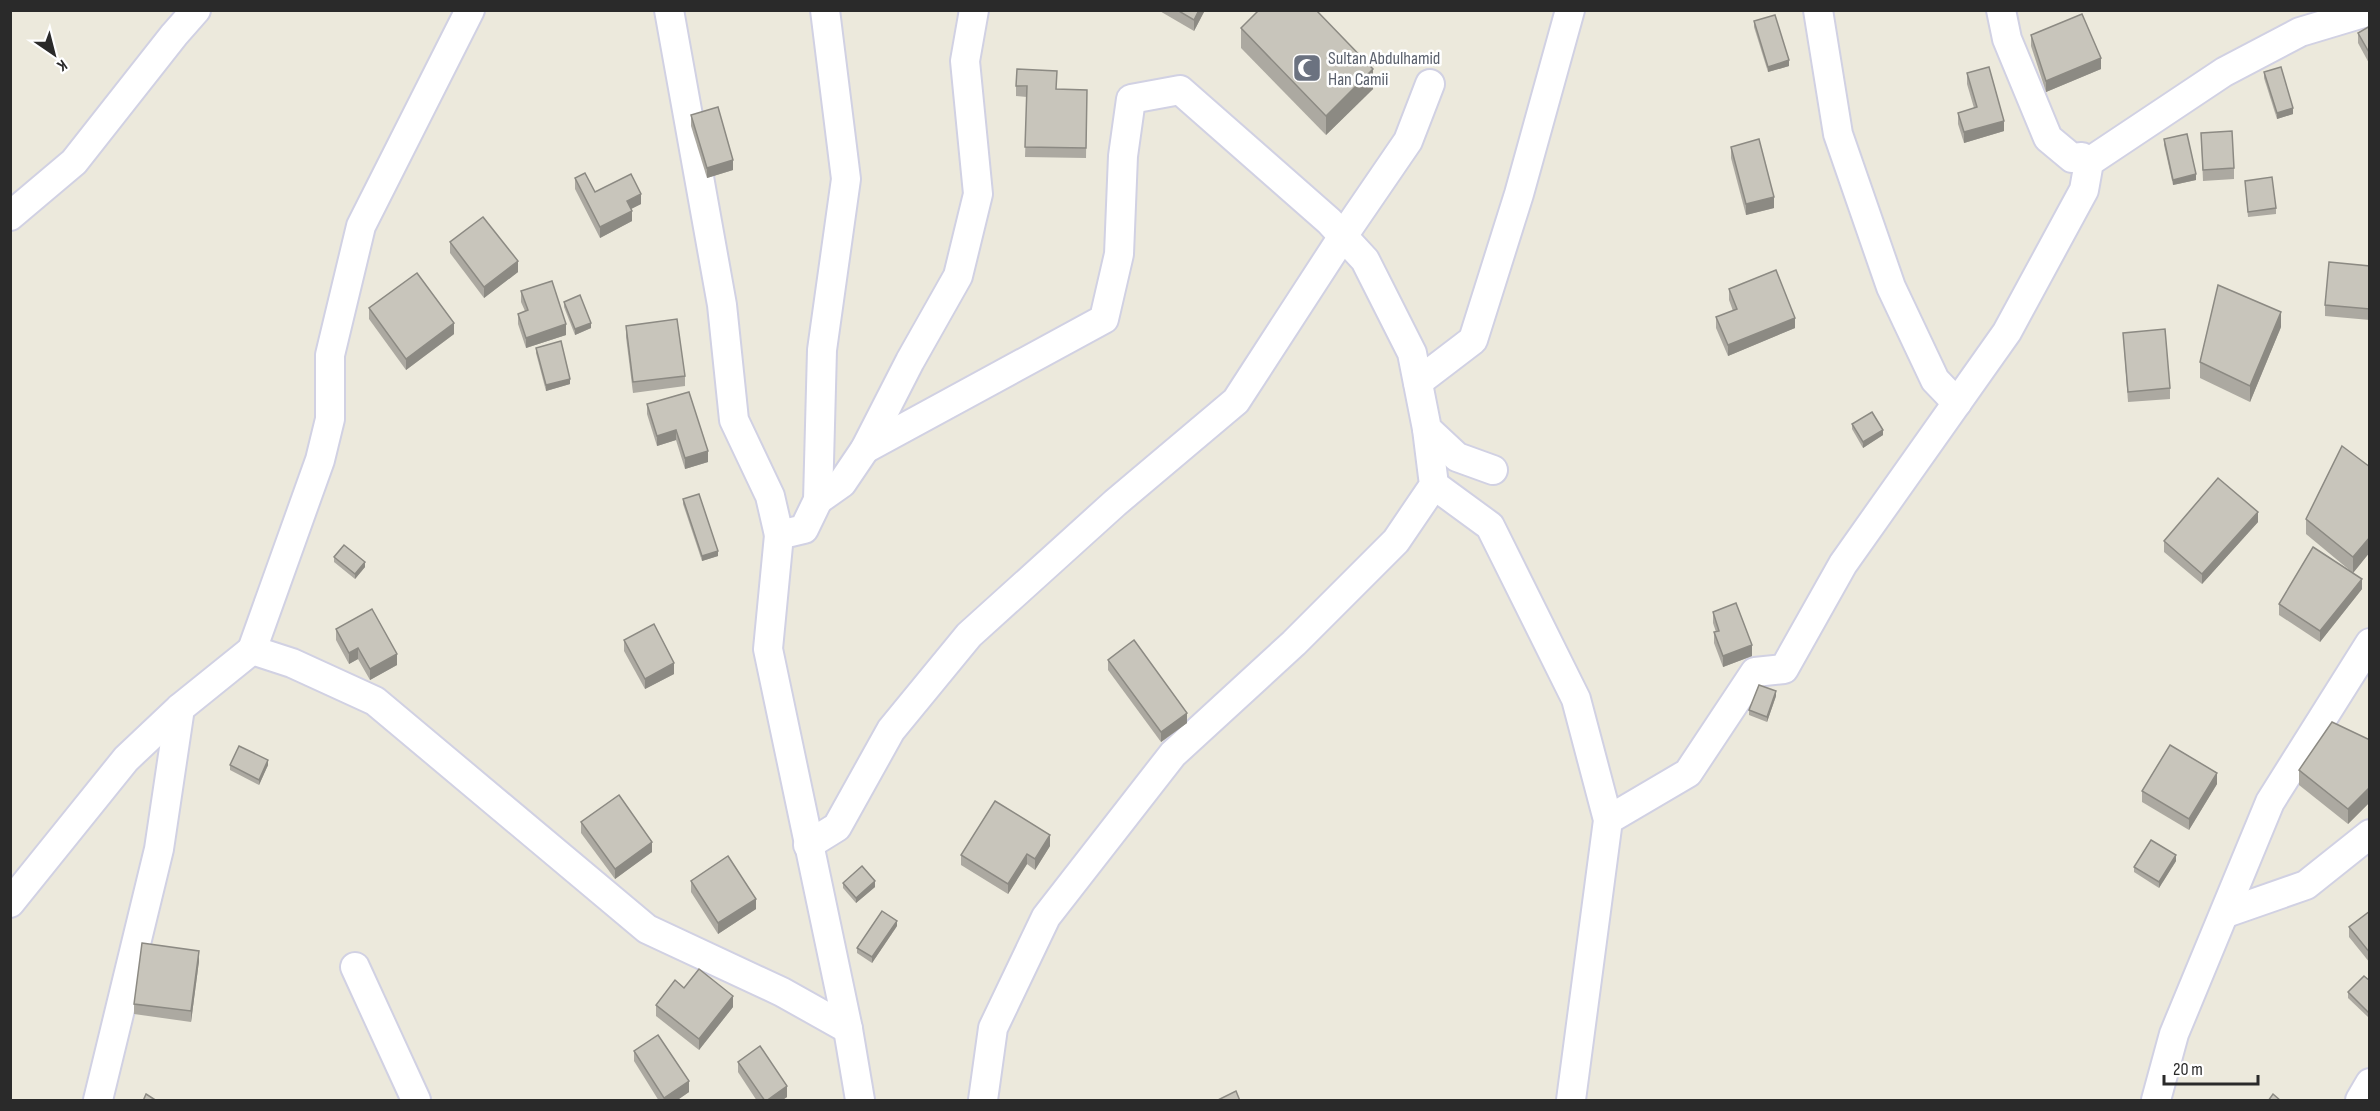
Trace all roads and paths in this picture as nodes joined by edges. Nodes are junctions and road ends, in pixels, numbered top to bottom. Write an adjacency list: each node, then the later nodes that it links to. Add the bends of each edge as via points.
1 (196, 10): 12 (street, via 74,162)
2 (470, 10): 23 (street, via 361,226 330,355 330,419 320,460)
3 (669, 10): 21 (street, via 722,305 734,420 770,496)
4 (825, 10): 20 (street, via 846,179 822,350)
5 (974, 10): 17 (street, via 965,61 978,194 958,276)
6 (1570, 10): 14 (street, via 1520,194 1473,340)
7 (1818, 10): 15 (street, via 1838,134 1887,276 1935,380)
8 (2001, 10): 11 (street, via 2007,39 2048,138 2072,158 2082,157)
9 (2370, 11): 11 (street, via 2300,32 2223,72)
10 (1430, 84): 13 (street, via 1408,141)
11 (2089, 162): 15 (street, via 2084,190 2040,272 2007,332)
12 (10, 216)
13 (1343, 236): 14 (street, via 1365,260 1412,353); 17 (street, via 1180,90 1131,99 1123,156 1119,254 1104,319); 27 (street, via 1236,401 1115,503 969,635 891,730 837,827)
14 (1418, 382): 16 (street)
15 (1957, 403): 25 (street, via 1843,564 1784,669 1755,672 1688,773)
16 (1427, 429): 18 (street, via 1457,457); 19 (street)
17 (865, 449): 20 (street, via 842,483)
18 (1493, 470)
19 (1434, 485): 25 (street, via 1490,526 1576,699); 36 (street, via 1396,542 1173,754 1046,917 993,1028)
20 (818, 500): 21 (street, via 804,529)
21 (779, 535): 27 (street, via 768,649)
22 (2370, 643): 29 (street, via 2270,802)
23 (252, 650): 24 (street); 31 (street, via 292,663 375,701 647,930 782,992)
24 (180, 708): 28 (street, via 126,759); 33 (street, via 159,849)
25 (1608, 820): 37 (street)
26 (2370, 834): 29 (street, via 2306,885)
27 (808, 845): 31 (street)
28 (10, 903)
29 (2226, 912): 38 (street, via 2174,1034)
30 (356, 967): 34 (street)
31 (848, 1029): 35 (street)
32 (2370, 1083): 39 (street)
33 (98, 1101)
34 (416, 1101)
35 (860, 1101)
36 (983, 1101)
37 (1571, 1101)
38 (2156, 1101)
39 (2360, 1101)

